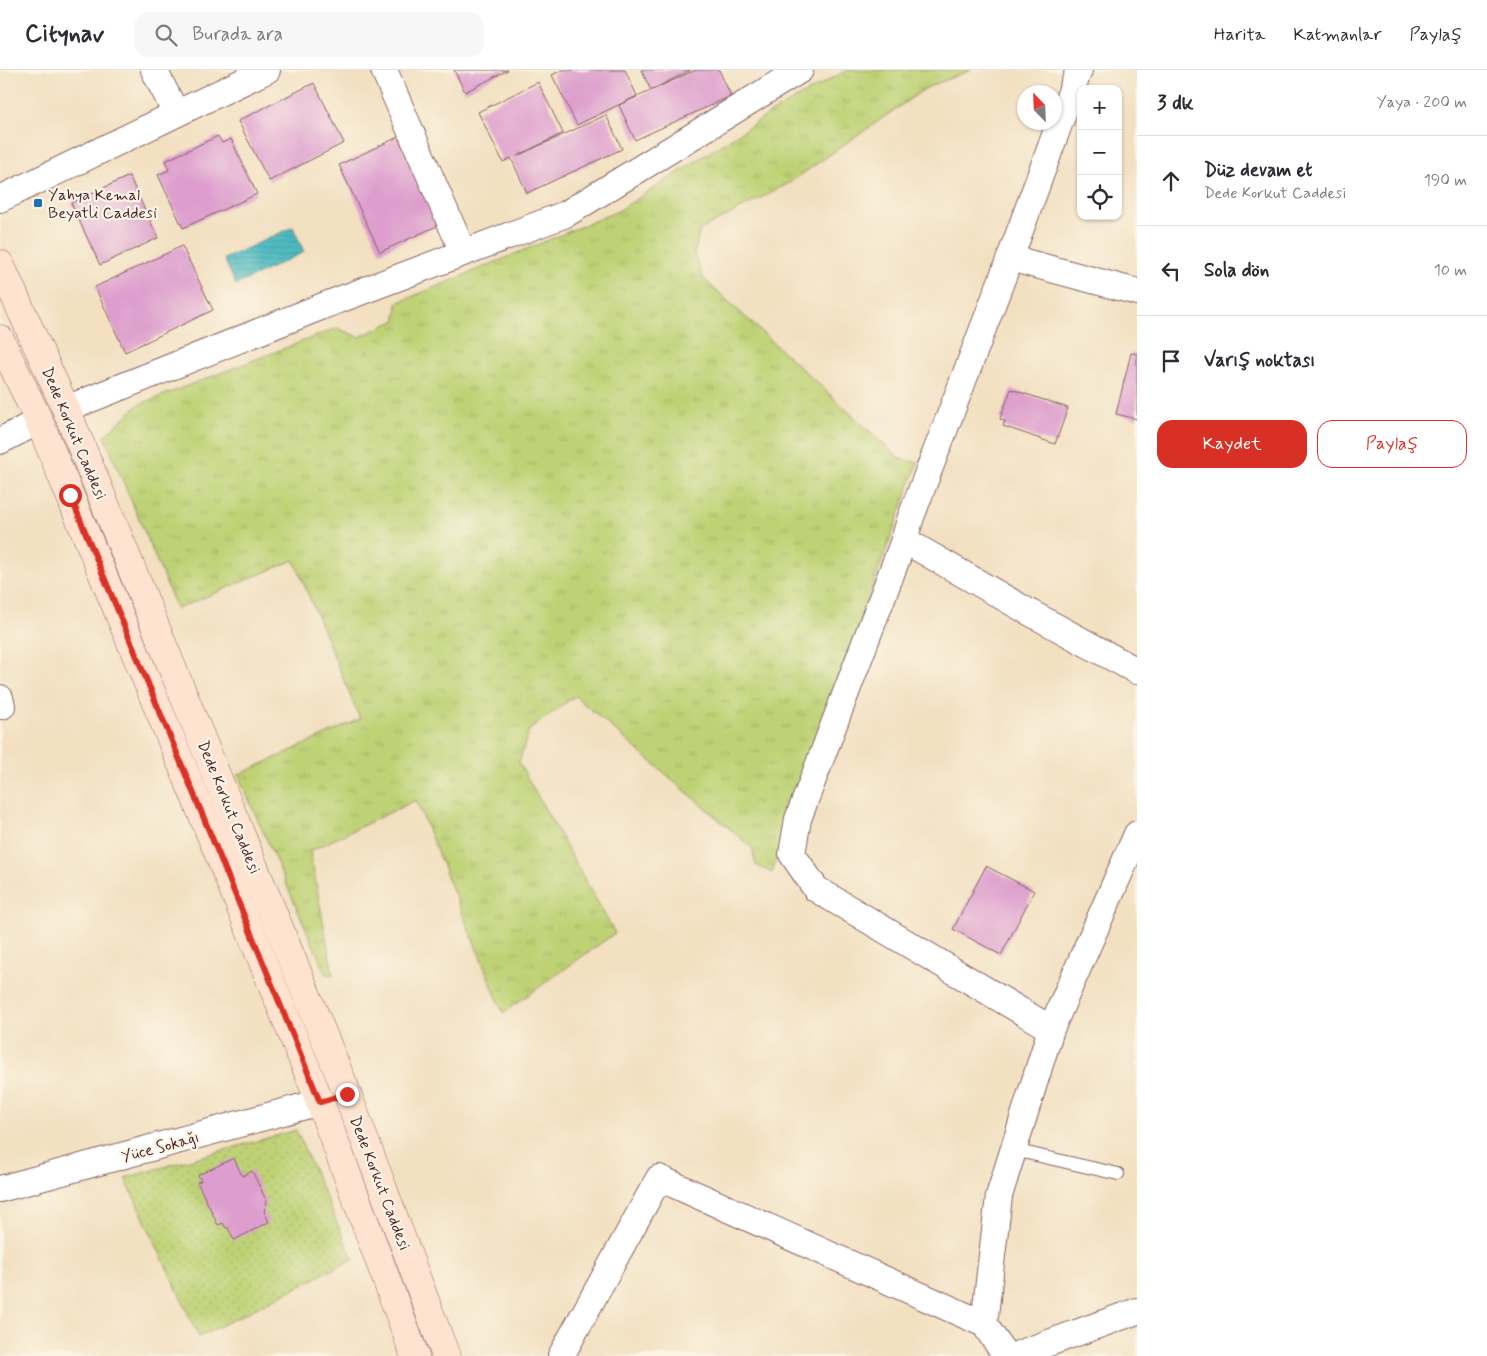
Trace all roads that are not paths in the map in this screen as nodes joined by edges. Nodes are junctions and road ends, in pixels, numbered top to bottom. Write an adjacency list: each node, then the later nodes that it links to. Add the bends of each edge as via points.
1 (154, 70): 6 (street)
2 (267, 70): 6 (street)
3 (384, 70): 8 (street)
4 (800, 70): 8 (street, via 566,214)
5 (1079, 70): 9 (street)
6 (176, 113): 7 (street)
7 (0, 199)
8 (463, 252): 13 (street)
9 (1010, 258): 11 (street); 16 (street)
10 (0, 264): 13 (street, Dede Korkut Caddesi)
11 (1137, 292)
12 (0, 339): 14 (street, Dede Korkut Caddesi)
13 (66, 409): 14 (street); 20 (street, Dede Korkut Caddesi)
14 (39, 421): 15 (street); 21 (street, Dede Korkut Caddesi)
15 (0, 442)
16 (904, 540): 17 (street); 19 (street, via 798,819 792,854 816,889)
17 (1137, 671)
18 (1137, 834): 19 (street)
19 (1051, 1029): 22 (street)
20 (347, 1094): 21 (street); 28 (street, Dede Korkut Caddesi)
21 (320, 1102): 24 (street, Yüce Sokağı); 27 (street, Dede Korkut Caddesi)
22 (1014, 1150): 23 (lane); 26 (street, via 1000,1196)
23 (1118, 1174)
24 (0, 1190)
25 (1137, 1311): 31 (street)
26 (984, 1324): 29 (street, via 659,1178); 30 (street)
27 (415, 1356)
28 (446, 1356)
29 (561, 1356)
30 (1006, 1356)
31 (1013, 1356)

